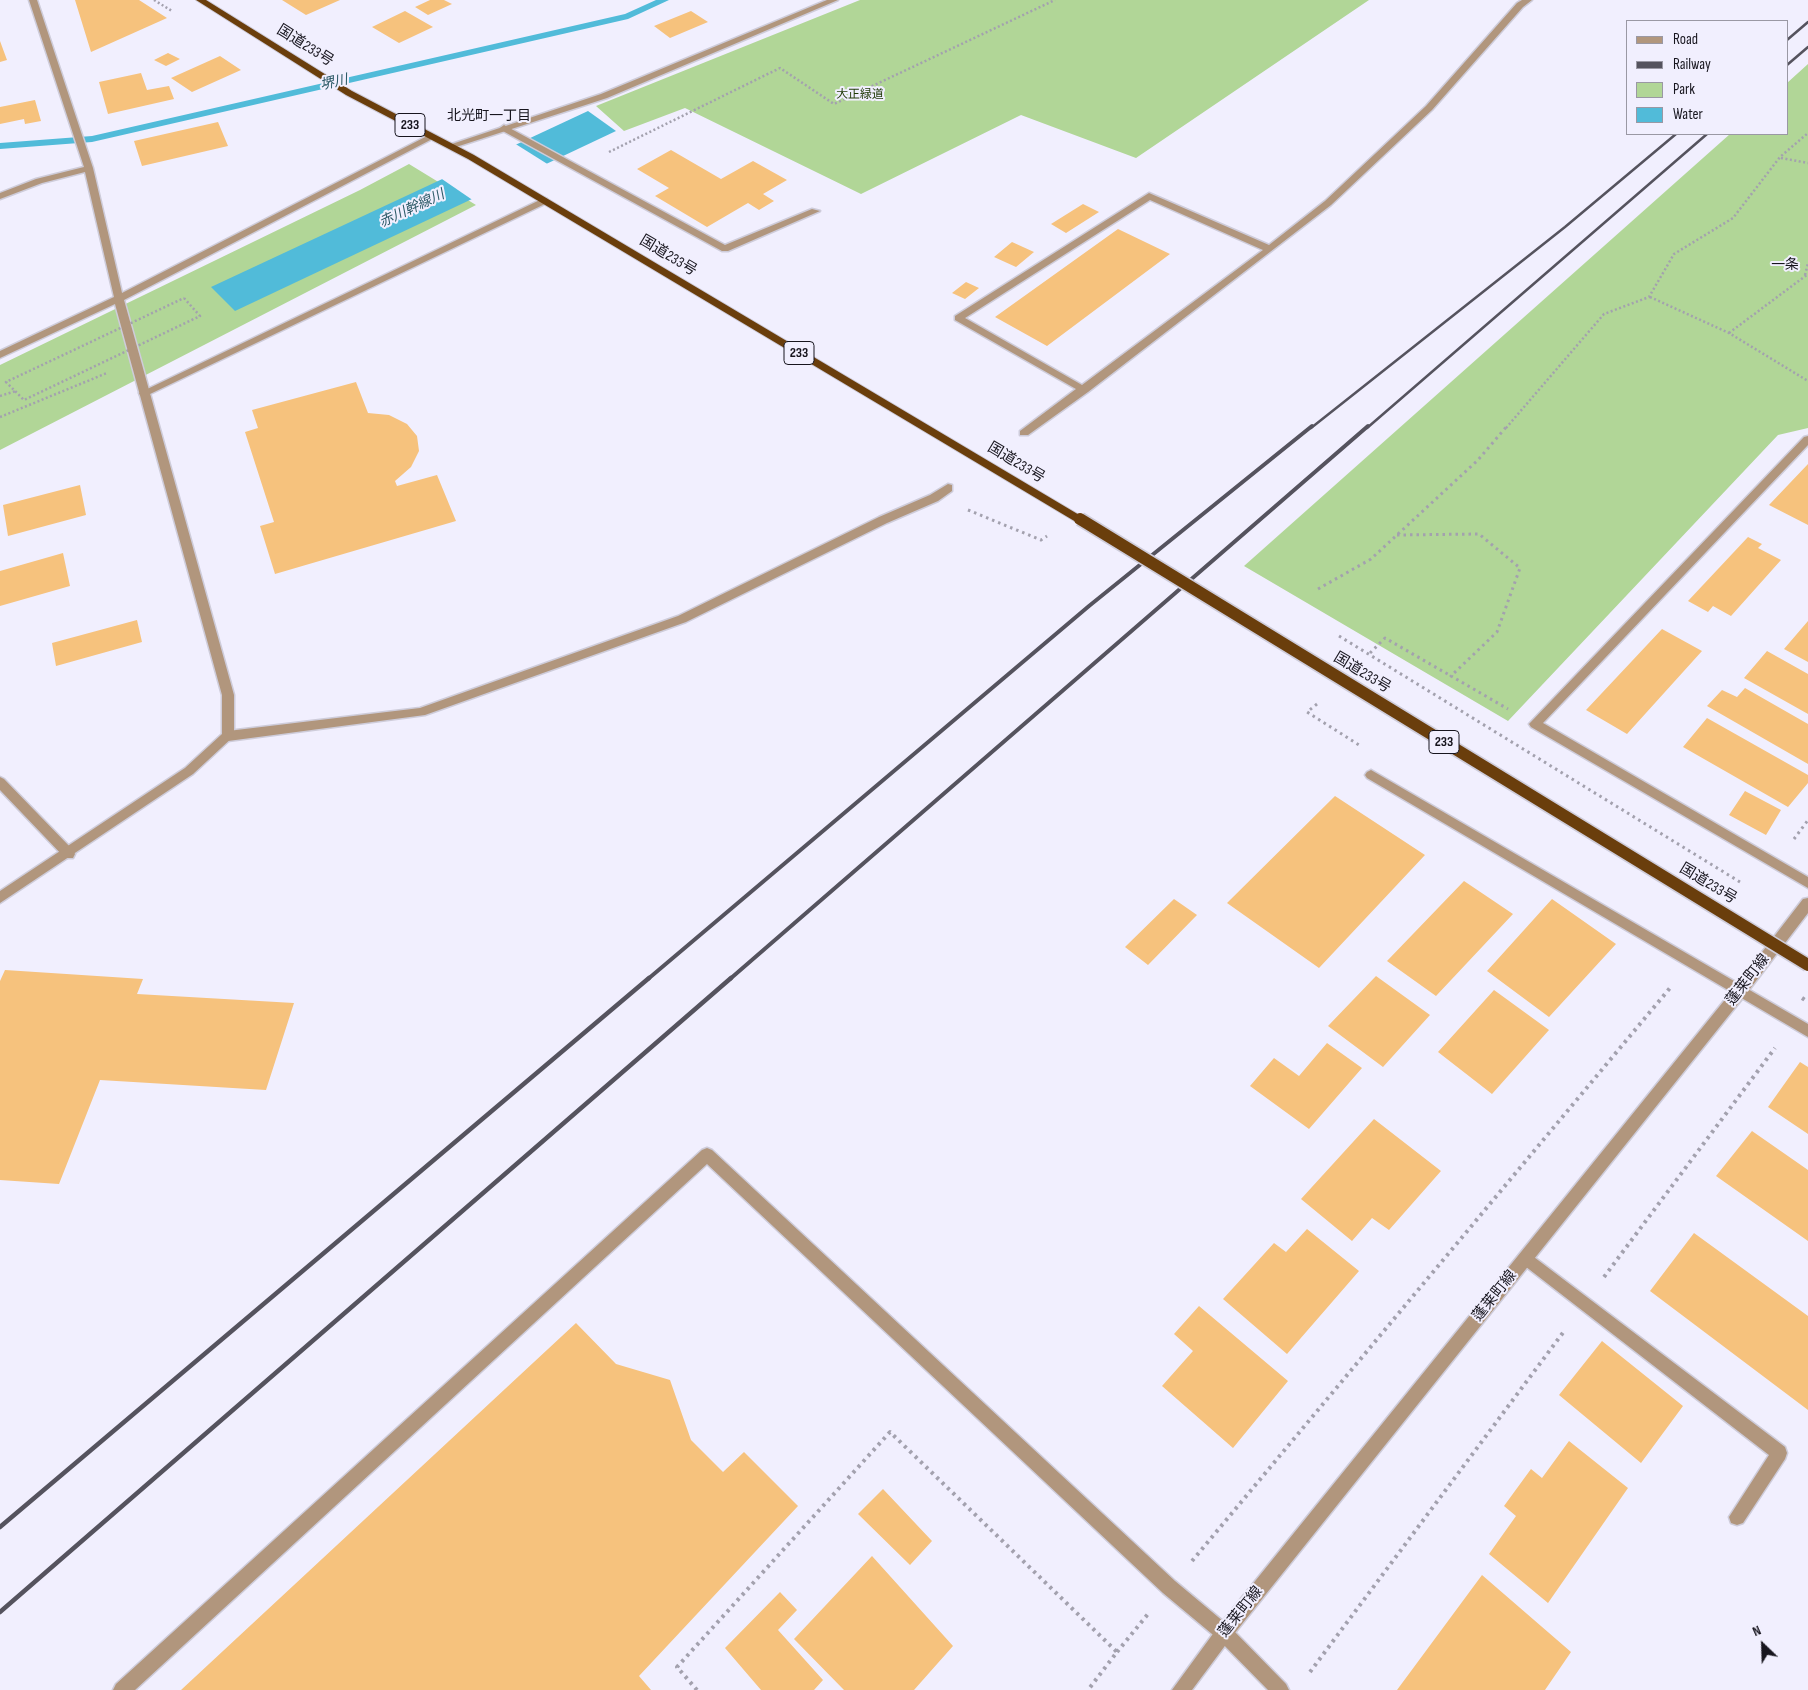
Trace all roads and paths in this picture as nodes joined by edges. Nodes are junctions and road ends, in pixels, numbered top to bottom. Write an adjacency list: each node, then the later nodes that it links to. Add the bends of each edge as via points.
1 (33, 0): 13 (street)
2 (200, 0): 8 (highway, 国道233号 / 233, via 349,93)
3 (834, 0): 6 (street, via 604,96)
4 (1055, 0): 12 (path, via 834,104 780,68)
5 (1528, 0): 17 (street, via 1520,5 1429,108 1328,203)
6 (504, 128): 9 (street); 12 (street)
7 (1808, 133): 10 (path)
8 (432, 137): 9 (highway, 国道233号 / 233); 22 (street)
9 (450, 146): 15 (highway, 国道233号 / 233)
10 (1780, 158): 11 (path); 21 (path, via 1733,218 1674,254)
11 (1808, 163)
12 (573, 165): 16 (street, via 725,249)
13 (89, 168): 14 (street, via 39,181); 22 (street)
14 (0, 196)
15 (544, 202): 29 (street); 54 (highway, 国道233号 / 233, bridge, via 1080,519)
16 (815, 210)
17 (1270, 250): 27 (street); 27 (street, via 1149,196 958,318)
18 (1808, 263): 20 (path)
19 (1808, 274): 20 (path)
20 (1805, 277): 23 (path)
21 (1649, 297): 23 (path); 36 (path, via 1604,314 1478,460)
22 (118, 299): 24 (street); 25 (street)
23 (1729, 333): 26 (path)
24 (0, 355)
25 (136, 361): 29 (street); 31 (path)
26 (1808, 381)
27 (1084, 390): 32 (street)
28 (16, 391): 30 (path)
29 (144, 393): 43 (street, via 228,695)
30 (0, 396)
31 (0, 416)
32 (1024, 433)
33 (1808, 439): 42 (street)
34 (948, 488): 43 (street, via 934,498 682,619 421,712)
35 (967, 510): 37 (path)
36 (1396, 535): 38 (path, via 1371,558); 40 (path, via 1480,534 1520,568 1497,632)
37 (1041, 540)
38 (1318, 589)
39 (1370, 653): 40 (path, via 1385,638)
40 (1451, 676): 42 (path)
41 (1307, 712): 44 (path)
42 (1535, 724): 49 (street)
43 (228, 736): 48 (street, via 189,772)
44 (1361, 747)
45 (1371, 775): 53 (street)
46 (0, 782): 48 (street)
47 (1808, 820): 49 (path)
48 (69, 854): 51 (street)
49 (1775, 863): 50 (street)
50 (1808, 883)
51 (0, 898)
52 (1808, 903): 55 (street, 蓬莱町線)
53 (1692, 962): 55 (street); 62 (path)
54 (1808, 965)
55 (1741, 990): 57 (street); 59 (street, 蓬莱町線)
56 (1808, 1002): 57 (path)
57 (1794, 1022): 58 (street); 60 (path)
58 (1808, 1031)
59 (1526, 1258): 60 (street); 63 (street, 蓬莱町線)
60 (1584, 1303): 61 (street, via 1779,1453); 65 (path)
61 (1737, 1517)
62 (1169, 1588): 63 (street); 64 (path); 66 (street, via 707,1155)
63 (1224, 1633): 69 (street, 蓬莱町線); 70 (street)
64 (1117, 1652): 67 (path, via 890,1432 677,1667); 68 (path)
65 (1308, 1674)
66 (122, 1690)
67 (697, 1690)
68 (1088, 1690)
69 (1181, 1690)
70 (1280, 1690)

